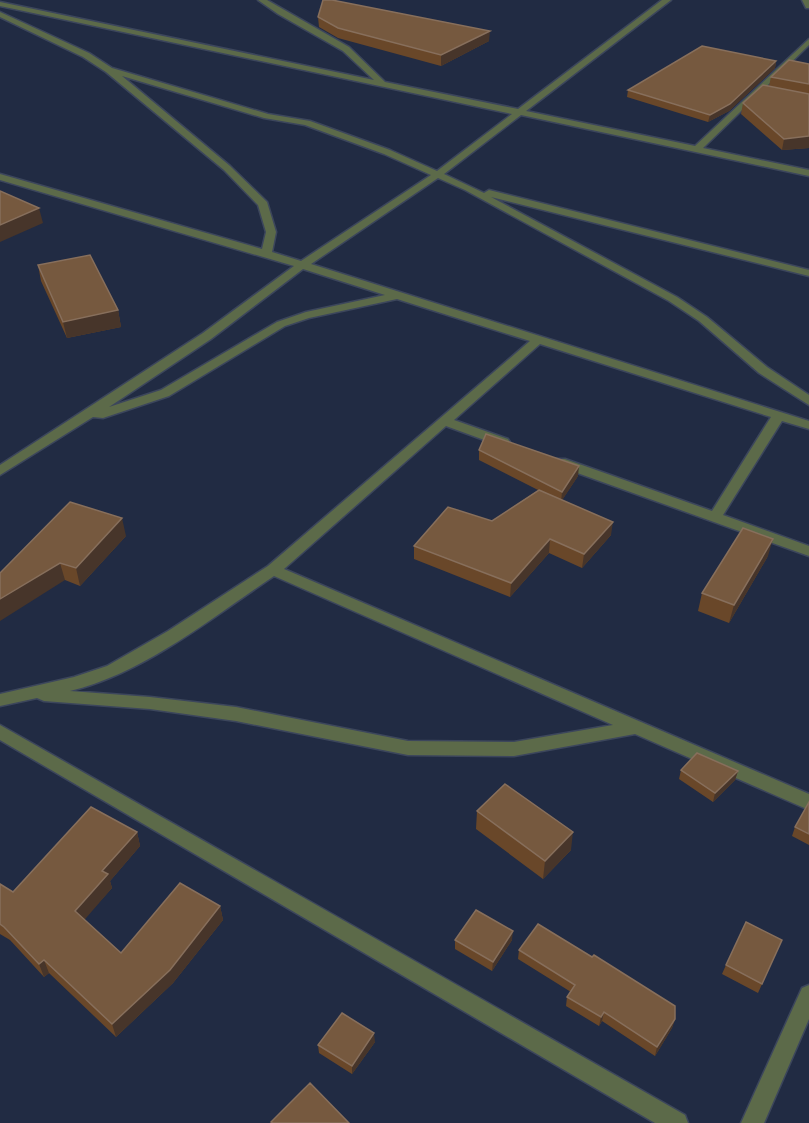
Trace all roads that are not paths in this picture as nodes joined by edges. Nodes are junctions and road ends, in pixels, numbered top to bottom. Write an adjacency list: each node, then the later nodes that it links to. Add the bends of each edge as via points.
1 (262, 0): 9 (street, via 280,14 340,44 361,59)
2 (667, 0): 12 (street)
3 (806, 0): 5 (street)
4 (0, 4): 9 (street)
5 (809, 6)
6 (0, 14): 8 (street)
7 (809, 42): 10 (street)
8 (109, 70): 15 (street, via 245,110 307,123); 18 (street, via 227,168 263,204 271,232)
9 (382, 83): 12 (street)
10 (758, 90): 11 (street); 13 (street)
11 (768, 92)
12 (519, 111): 13 (street); 15 (street)
13 (698, 148): 14 (street)
14 (809, 173)
15 (437, 175): 17 (street); 19 (street)
16 (0, 177): 18 (street)
17 (468, 188): 20 (street); 23 (street, via 673,299)
18 (266, 254): 19 (street)
19 (301, 266): 21 (street); 26 (street, via 207,336)
20 (809, 273)
21 (397, 296): 22 (street); 26 (street, via 281,324 165,393)
22 (539, 339): 24 (street); 25 (street)
23 (809, 401)
24 (779, 415): 27 (street); 31 (street)
25 (444, 421): 28 (street); 33 (street)
26 (78, 422): 30 (street)
27 (809, 424)
28 (512, 445)
29 (545, 457): 31 (street)
30 (0, 471)
31 (715, 517): 32 (street)
32 (809, 551)
33 (273, 570): 34 (street, via 112,670); 36 (street)
34 (32, 694): 35 (street); 36 (street, via 236,714 408,748 514,749)
35 (0, 700)
36 (637, 727): 38 (street)
37 (0, 732): 40 (street)
38 (809, 802)
39 (809, 995): 41 (street)
40 (677, 1123)
41 (752, 1123)

